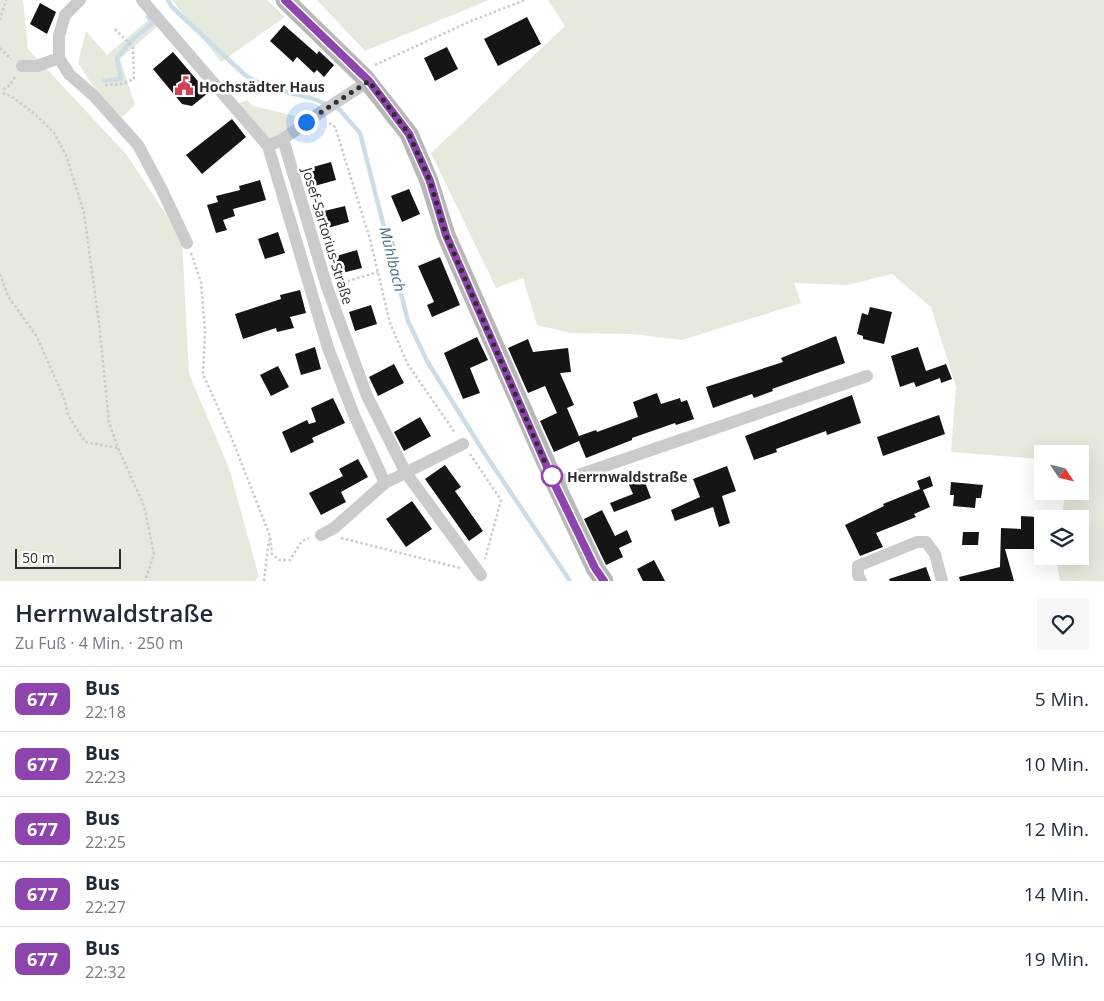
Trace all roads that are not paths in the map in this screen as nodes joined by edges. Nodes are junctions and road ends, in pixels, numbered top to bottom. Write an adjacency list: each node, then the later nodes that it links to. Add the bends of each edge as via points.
1 (80, 0): 4 (street, via 65,15 59,36)
2 (142, 0): 8 (street)
3 (284, 0): 6 (main road)
4 (59, 58): 5 (street, via 37,66); 9 (street, via 69,74 94,96 138,145)
5 (22, 66)
6 (364, 77): 7 (street, via 340,100); 16 (main road, via 409,134 430,181 446,235)
7 (283, 139): 8 (street); 10 (street, Josef-Sartorius-Straße)
8 (268, 146): 11 (street)
9 (187, 243)
10 (346, 341): 11 (street); 14 (street, Josef-Sartorius-Straße, via 367,396)
11 (328, 348): 15 (street)
12 (867, 376): 16 (street)
13 (463, 444): 14 (street)
14 (406, 473): 15 (street); 18 (street, Josef-Sartorius-Straße)
15 (385, 483): 17 (street, via 334,528)
16 (554, 483): 19 (main road)
17 (321, 535)
18 (481, 575)
19 (604, 581)
20 (861, 581): 21 (street, via 858,566 917,542 926,542 935,554)
21 (942, 581)

